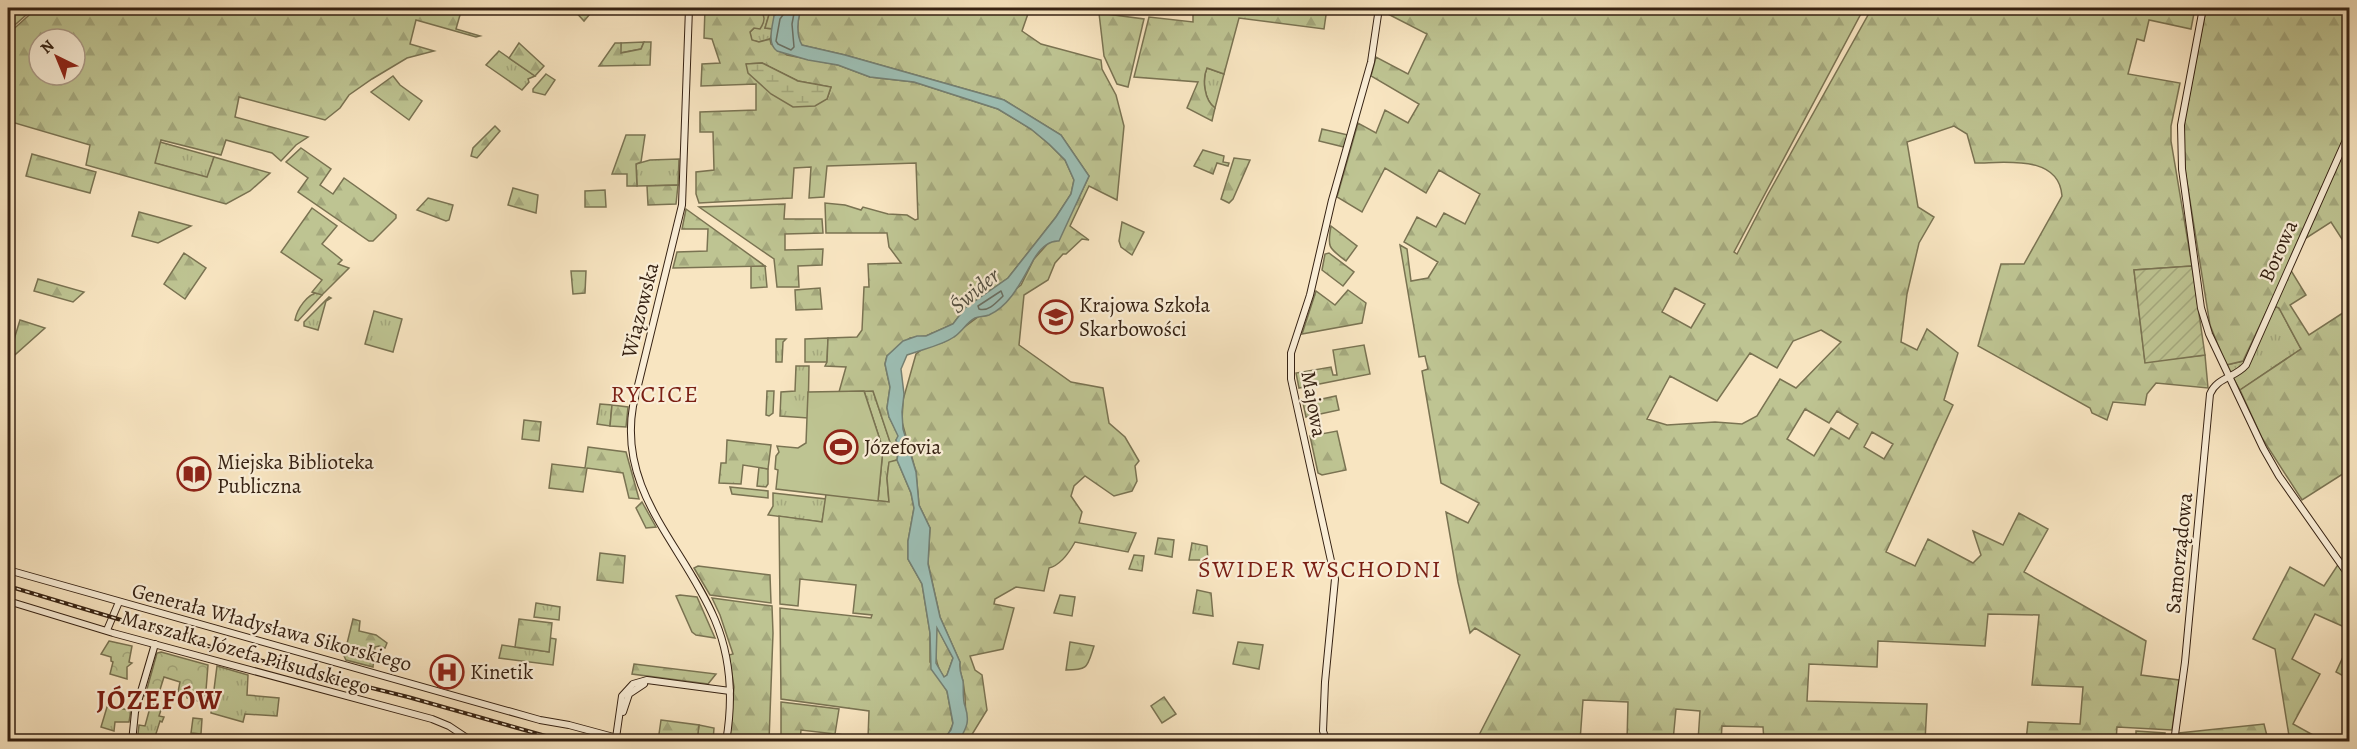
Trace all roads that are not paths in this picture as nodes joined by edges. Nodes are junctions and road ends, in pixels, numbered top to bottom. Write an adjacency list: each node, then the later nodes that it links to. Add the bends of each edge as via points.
1 (689, 8): 12 (main road, Wiązowska, via 682,205 633,406 631,439 635,469 648,502 715,620 727,660)
2 (1379, 8): 18 (main road, Majowa, via 1371,62 1291,353 1291,379 1335,579 1325,682 1323,731)
3 (2203, 8): 5 (main road, via 2181,125 2182,169 2201,308)
4 (2349, 131): 5 (main road, Borowa, via 2246,365)
5 (2228, 376): 7 (main road, via 2279,476); 19 (main road, Samorządowa, via 2210,394 2195,569)
6 (8, 570): 9 (main road, Generała Władysława Sikorskiego)
7 (2349, 577)
8 (8, 602): 10 (main road, Marszałka Józefa Piłsudskiego)
9 (119, 602): 10 (main road); 13 (main road, Generała Władysława Sikorskiego)
10 (107, 630): 11 (main road, Marszałka Józefa Piłsudskiego)
11 (154, 644): 14 (main road, via 135,712); 15 (main road, Marszałka Józefa Piłsudskiego, via 432,719)
12 (730, 691): 13 (main road, via 647,680 636,683 624,694 619,707); 17 (main road, Wiązowska)
13 (618, 740): 16 (main road, Generała Władysława Sikorskiego)
14 (132, 741)
15 (473, 741)
16 (632, 741)
17 (726, 741)
18 (1327, 741)
19 (2174, 741)

